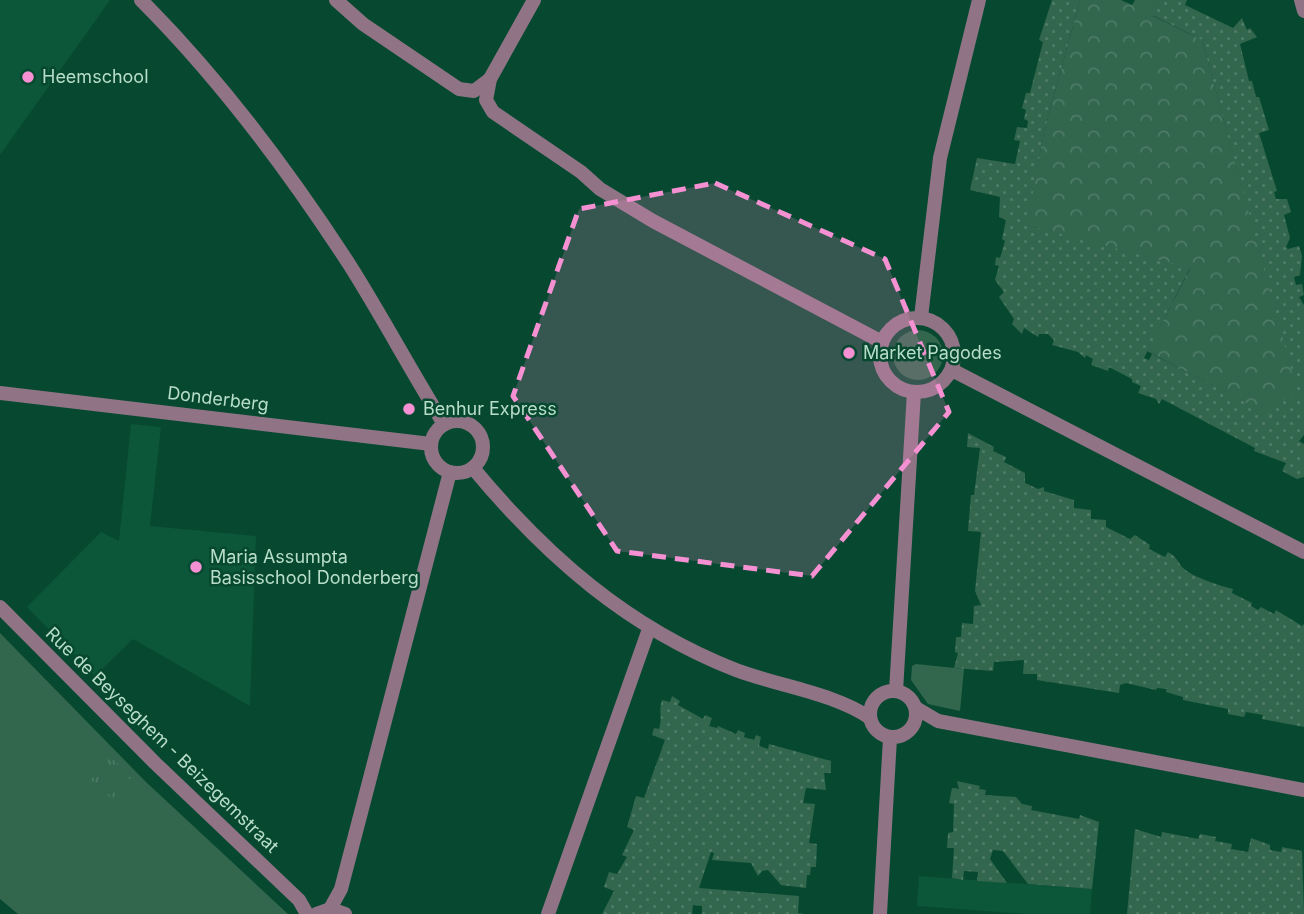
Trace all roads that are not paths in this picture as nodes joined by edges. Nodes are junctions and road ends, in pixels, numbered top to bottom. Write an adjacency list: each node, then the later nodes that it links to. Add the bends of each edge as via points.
1 (141, 0): 13 (street, via 215,80 314,211)
2 (336, 0): 7 (street, via 363,24 459,89 474,91)
3 (534, 0): 7 (street)
4 (979, 0): 8 (street, via 940,158)
5 (1301, 0): 6 (street)
6 (1304, 11)
7 (490, 79): 9 (street, via 486,100 493,112 600,189)
8 (920, 317): 9 (street, via 902,321); 10 (street, via 947,331 955,350)
9 (882, 342): 12 (street, via 880,359 886,375 898,387)
10 (952, 370): 12 (street, via 933,390); 17 (street)
11 (0, 393): 14 (street, Donderberg)
12 (914, 393): 20 (street)
13 (444, 424): 14 (street); 15 (street, via 466,422 479,432 483,447)
14 (431, 444): 16 (street, via 438,465)
15 (473, 468): 16 (street); 19 (street, via 562,563)
16 (450, 472): 29 (street, via 341,889)
17 (1304, 552)
18 (0, 607): 29 (street, Rue de Beyseghem - Beizegemstraat, via 299,900)
19 (649, 629): 22 (street, via 786,688); 30 (street)
20 (896, 691): 21 (street); 23 (street)
21 (874, 701): 22 (street); 24 (street)
22 (850, 704): 24 (street)
23 (916, 708): 25 (street); 26 (street)
24 (870, 718): 27 (street, via 875,729)
25 (938, 721): 26 (street); 28 (street)
26 (913, 727): 27 (street, via 907,734)
27 (890, 738): 31 (street)
28 (1304, 790)
29 (327, 912)
30 (548, 914)
31 (880, 914)

